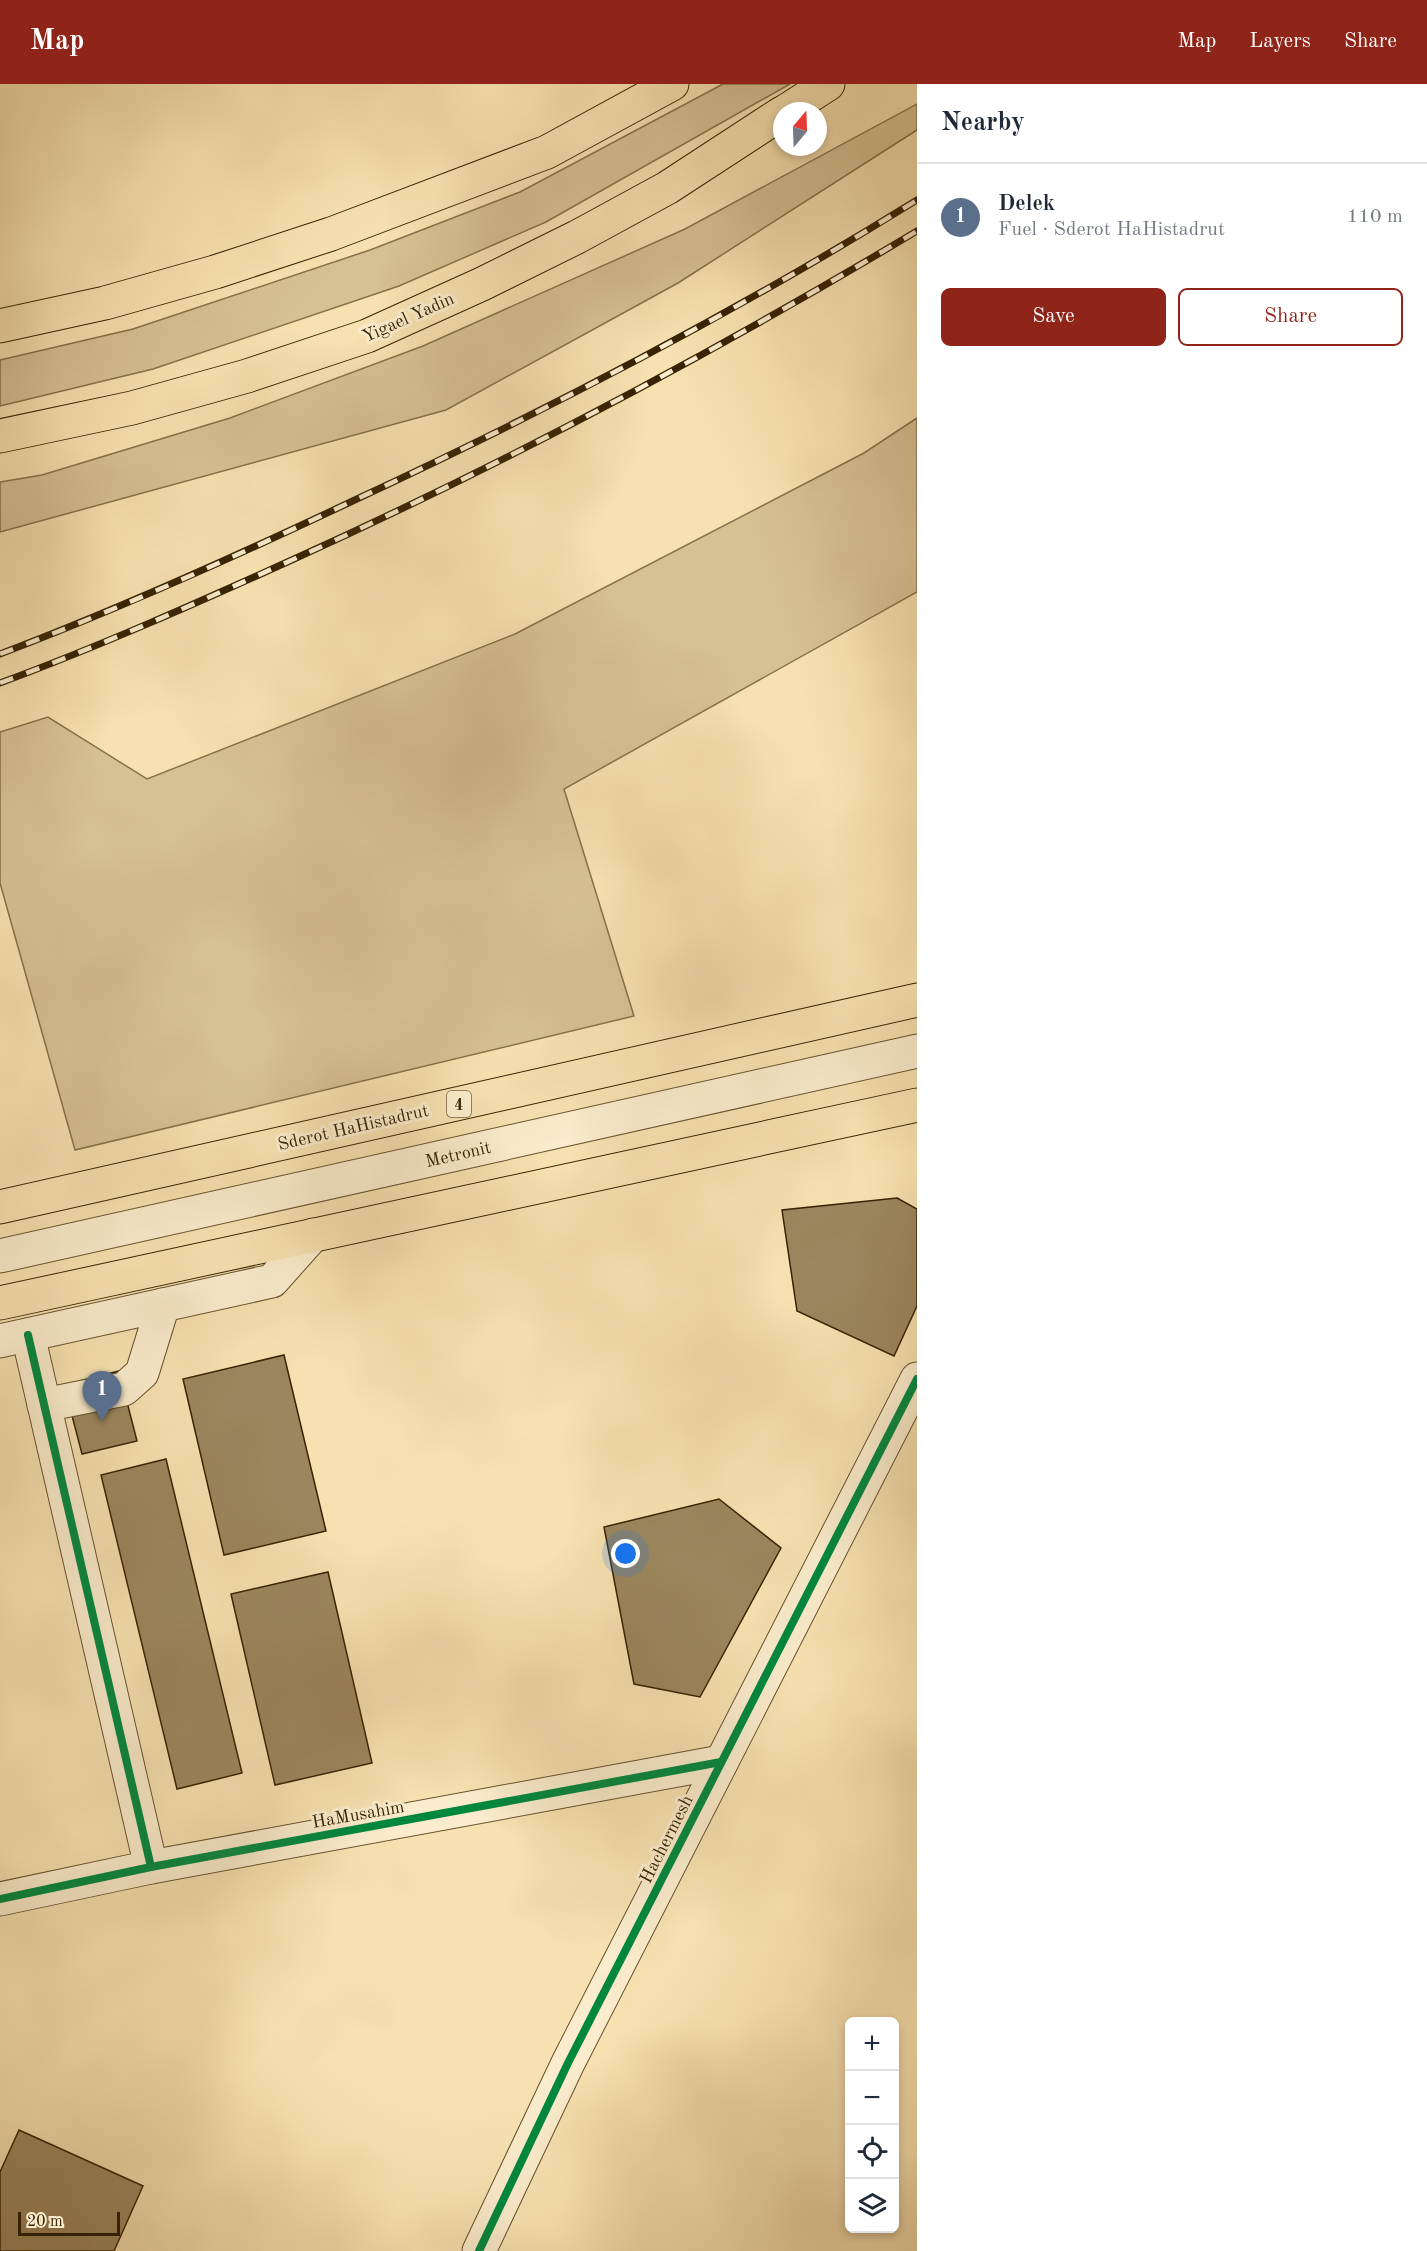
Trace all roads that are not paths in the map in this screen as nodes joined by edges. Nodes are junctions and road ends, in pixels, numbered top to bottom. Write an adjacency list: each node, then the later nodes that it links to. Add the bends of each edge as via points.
1 (672, 84): 5 (highway, via 547,152 331,234 193,279)
2 (828, 84): 3 (highway, Yigael Yadin)
3 (800, 102)
4 (773, 119): 6 (highway, Yigael Yadin, via 667,188 587,232 367,336 247,376 132,408)
5 (0, 326)
6 (0, 436)
7 (917, 1000): 10 (highway, Sderot HaHistadrut / 4)
8 (917, 1051): 12 (street, Metronit)
9 (917, 1105): 11 (highway)
10 (0, 1207)
11 (313, 1235): 13 (highway); 14 (street, via 272,1281)
12 (0, 1256)
13 (0, 1303)
14 (163, 1305): 15 (street); 17 (street, via 142,1373 124,1389)
15 (14, 1338): 17 (street)
16 (917, 1378): 18 (street, Hachermesh)
17 (44, 1405): 19 (street)
18 (722, 1762): 19 (street, HaMusahim); 21 (street, Hachermesh, via 568,2063)
19 (151, 1867): 20 (street, HaMusahim)
20 (0, 1899)
21 (479, 2251)

